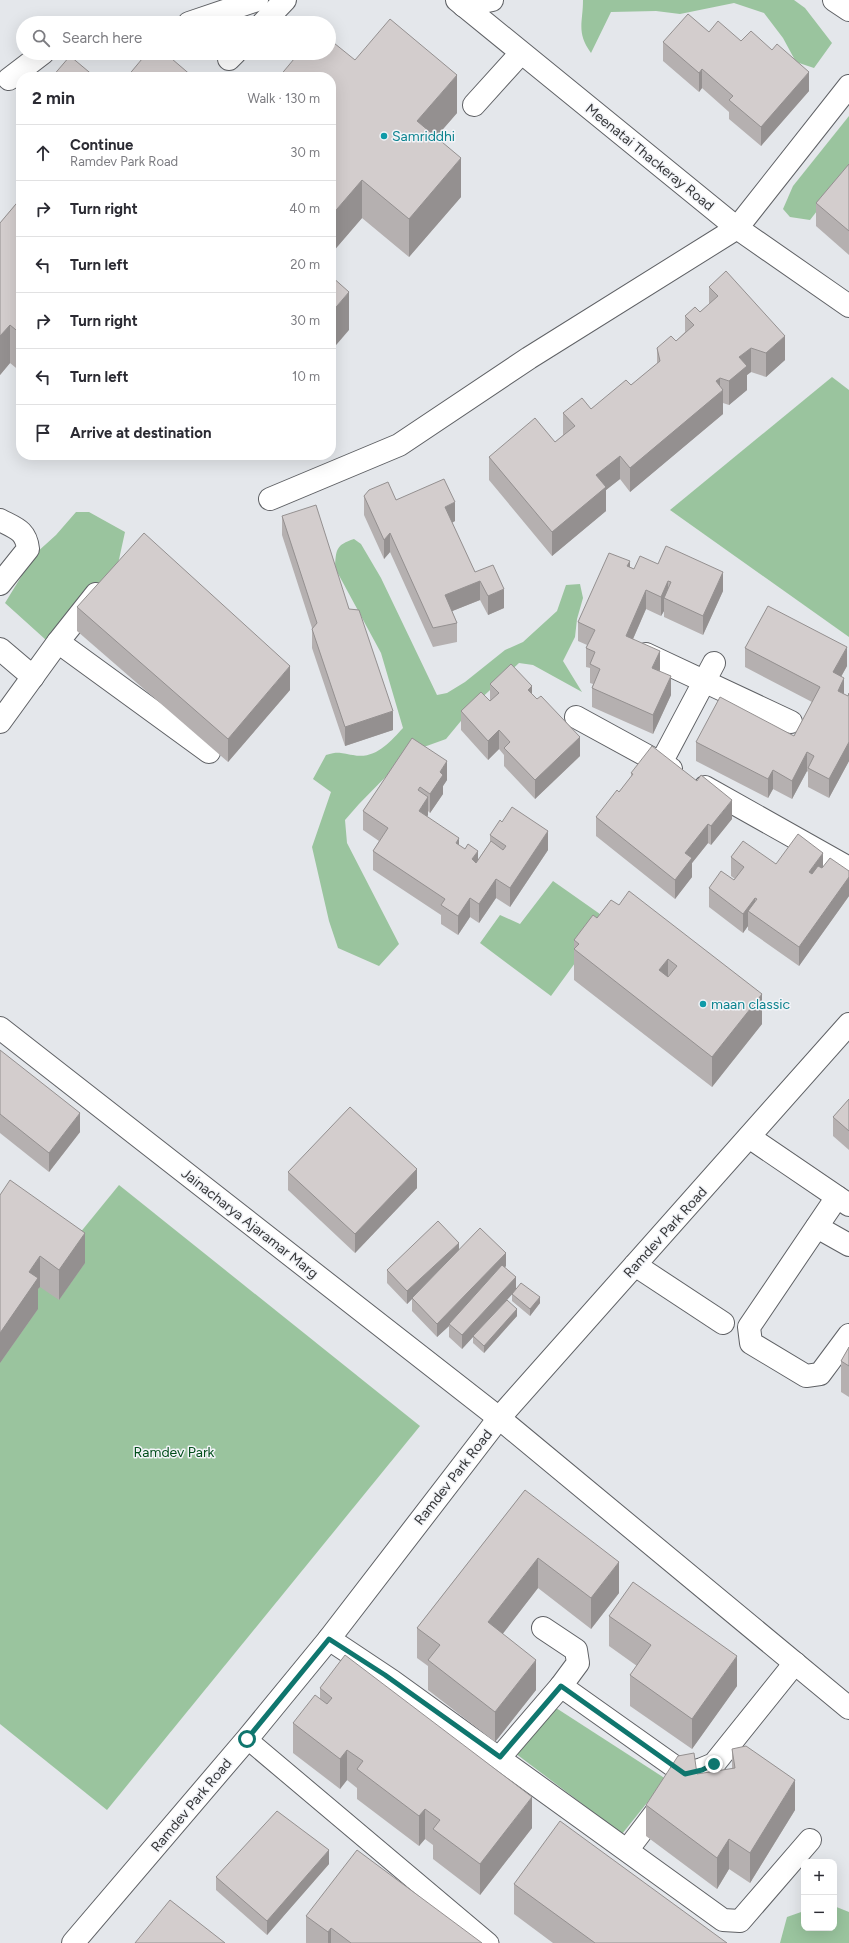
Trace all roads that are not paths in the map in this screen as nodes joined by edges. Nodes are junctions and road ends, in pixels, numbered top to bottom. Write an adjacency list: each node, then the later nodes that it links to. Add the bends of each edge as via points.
1 (257, 0): 7 (street)
2 (284, 0): 8 (street)
3 (492, 0): 5 (street)
4 (834, 0): 6 (street)
5 (460, 3): 9 (street, Meenatai Thackeray Road)
6 (849, 10)
7 (210, 16)
8 (269, 16)
9 (521, 53): 15 (street); 16 (street, Meenatai Thackeray Road)
10 (34, 60): 11 (street)
11 (18, 72)
12 (16, 74): 13 (street)
13 (9, 79)
14 (849, 86): 16 (street)
15 (474, 105)
16 (737, 228): 17 (street, Meenatai Thackeray Road); 18 (street, via 529,358 398,445)
17 (849, 306)
18 (270, 499)
19 (0, 520): 21 (street, via 22,532 27,539 28,549)
20 (106, 580): 22 (street)
21 (0, 584)
22 (58, 642): 26 (street); 30 (street)
23 (0, 649): 26 (street)
24 (646, 654): 25 (street)
25 (709, 672): 29 (street); 31 (street)
26 (33, 677): 28 (street)
27 (576, 718): 31 (street)
28 (0, 722)
29 (791, 722)
30 (209, 752)
31 (661, 763): 32 (street, via 812,845)
32 (849, 868)
33 (849, 1024): 35 (street, Ramdev Park Road)
34 (0, 1028): 42 (street, Jainacharya Ajaramar Marg)
35 (749, 1137): 36 (street); 39 (street, Ramdev Park Road)
36 (843, 1201): 37 (street)
37 (817, 1227): 38 (street); 41 (street, via 748,1327 750,1343 806,1376 820,1374)
38 (849, 1245)
39 (635, 1264): 40 (street); 42 (street, Ramdev Park Road)
40 (723, 1323)
41 (849, 1335)
42 (499, 1418): 44 (street, Ramdev Park Road); 45 (street, Jainacharya Ajaramar Marg)
43 (543, 1628): 46 (street, via 576,1650 578,1664)
44 (329, 1639): 48 (street, Ramdev Park Road); 49 (street, via 385,1675)
45 (795, 1664): 47 (street, Jainacharya Ajaramar Marg); 50 (street, via 714,1764)
46 (561, 1686): 49 (street); 50 (street)
47 (849, 1708)
48 (247, 1739): 53 (street, Ramdev Park Road); 54 (lane)
49 (500, 1757): 52 (street)
50 (685, 1774): 52 (street)
51 (810, 1840): 52 (street, via 740,1921 723,1920)
52 (628, 1849)
53 (73, 1943)
54 (489, 1943)

